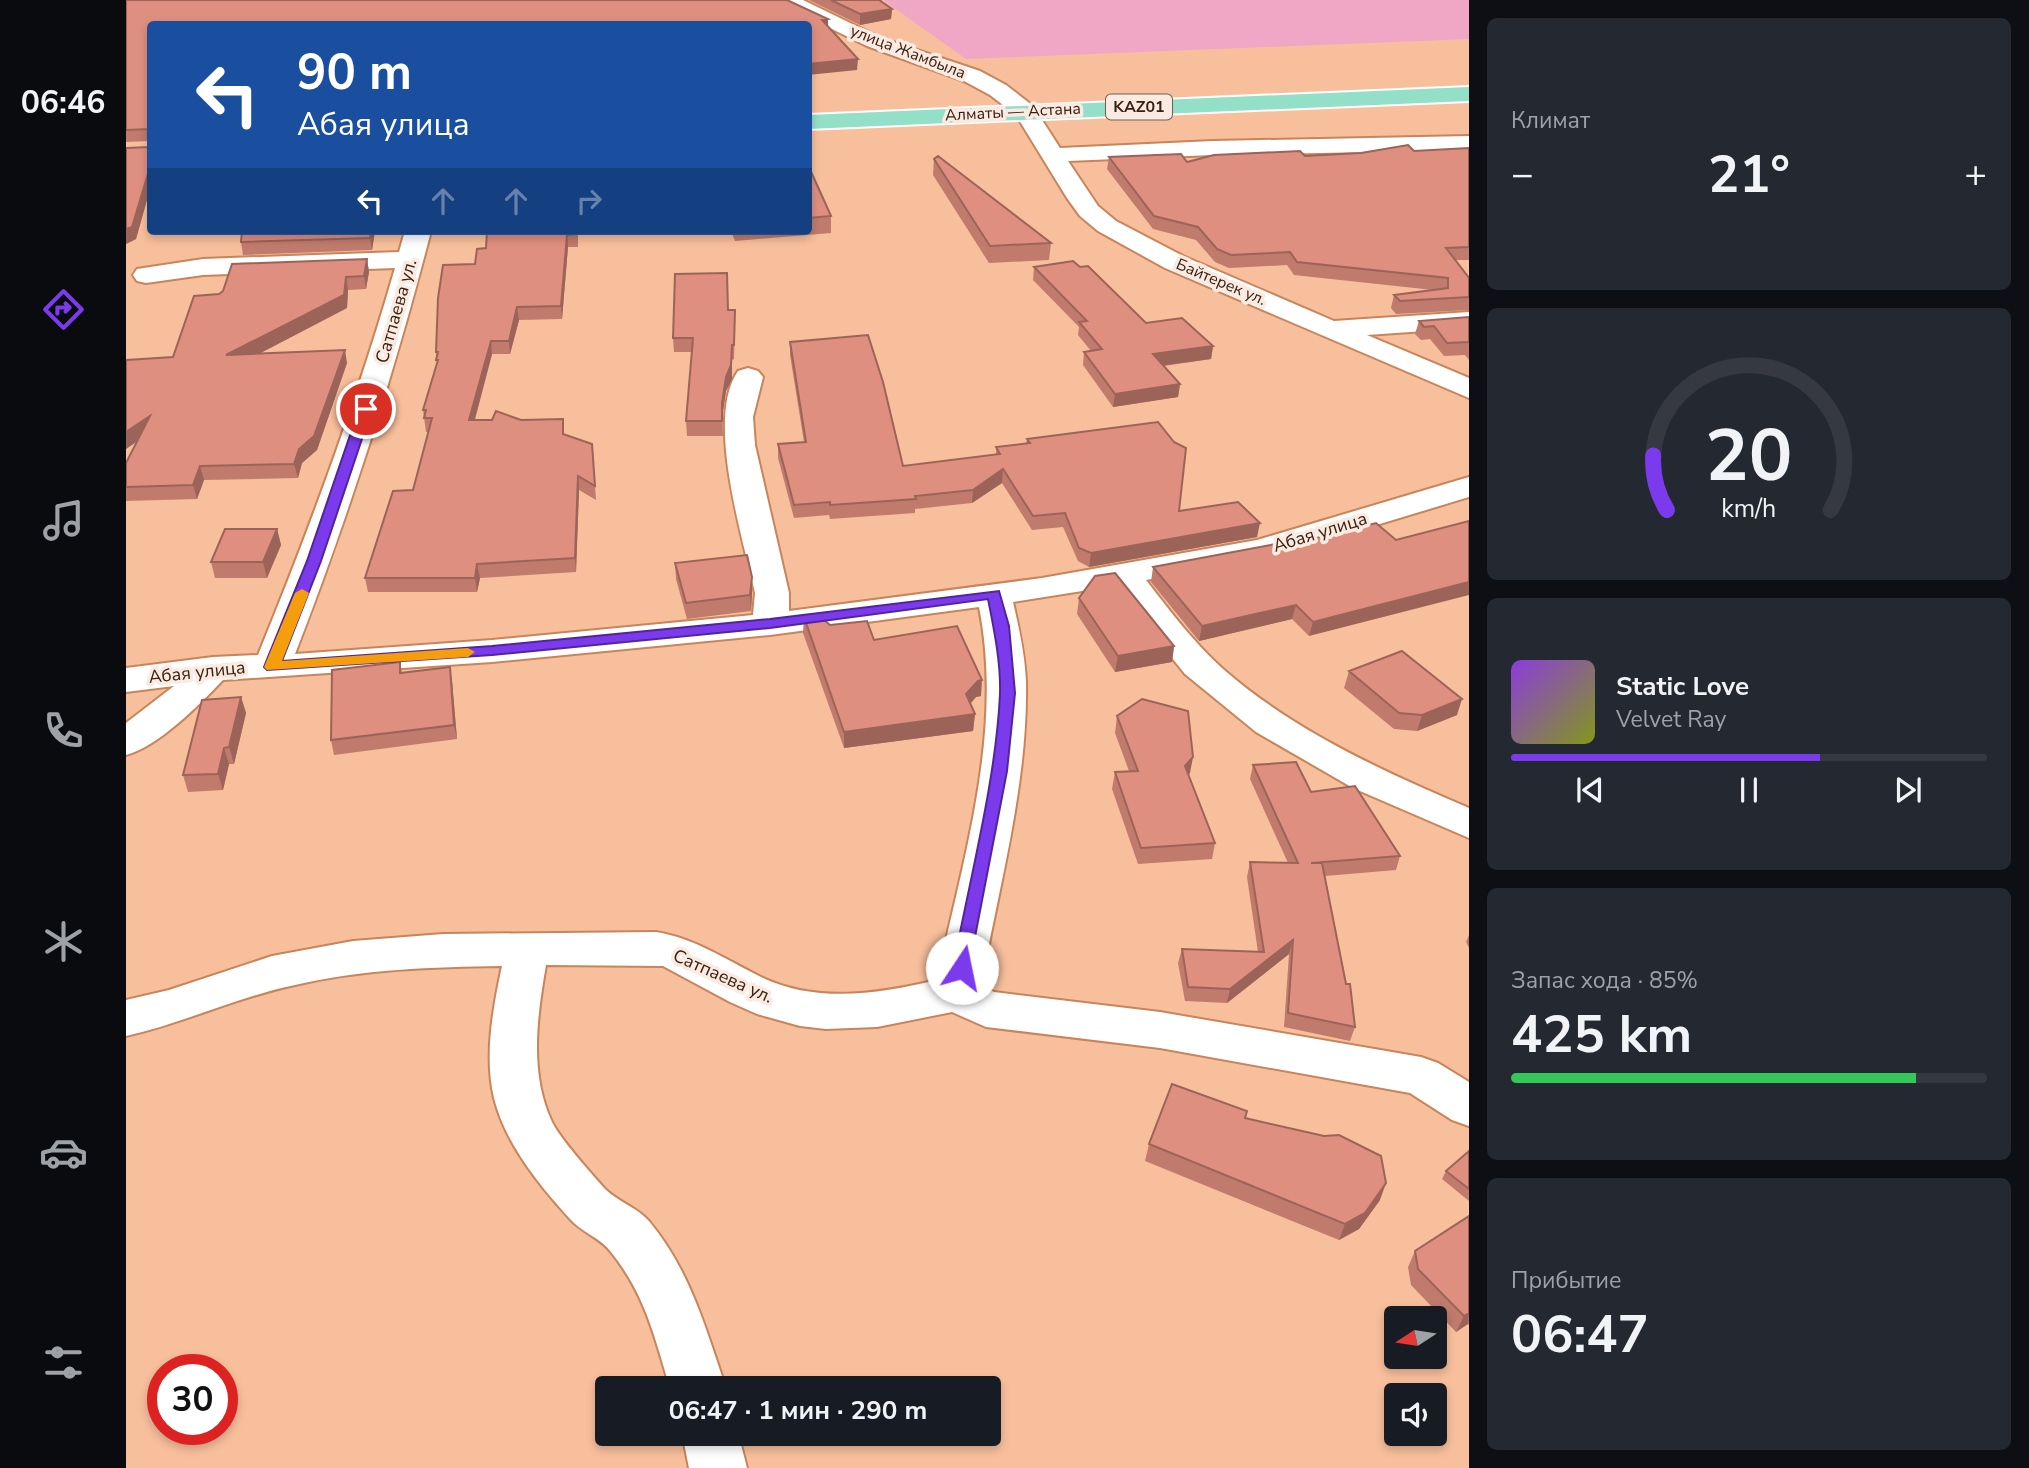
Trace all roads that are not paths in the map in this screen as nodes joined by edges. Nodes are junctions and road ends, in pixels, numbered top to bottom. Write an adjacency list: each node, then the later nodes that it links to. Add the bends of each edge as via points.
1 (787, 0): 3 (street, улица Жамбыла, via 874,42 972,76)
2 (1469, 94): 3 (highway, Алматы — Астана / KАZ01)
3 (1026, 111): 4 (highway, Алматы — Астана / KАZ01); 6 (street, Байтерек ул.)
4 (812, 122)
5 (1469, 143): 6 (street)
6 (1054, 155): 10 (street, Байтерек ул., via 1076,193 1107,226 1174,262)
7 (415, 245): 8 (street); 17 (street, Сатпаева ул., via 383,359 314,561)
8 (146, 275)
9 (1469, 320): 10 (street)
10 (1332, 329): 12 (street, Байтерек ул.)
11 (748, 377): 16 (street, via 738,417 739,445 772,593)
12 (1469, 389)
13 (1469, 487): 14 (street, Абая улица, via 1262,549)
14 (1124, 575): 15 (street, Абая улица); 21 (street, via 1178,644 1257,714 1328,758)
15 (994, 594): 16 (street, Абая улица); 23 (street, via 1007,693 999,771)
16 (770, 624): 17 (street, Абая улица)
17 (272, 667): 18 (street, Абая улица)
18 (213, 669): 19 (street, Абая улица); 20 (street)
19 (130, 688)
20 (126, 742)
21 (1469, 824)
22 (527, 949): 23 (street, Сатпаева ул., via 660,948 748,991 828,1013 887,1010); 24 (street, Сатпаева ул., via 390,953 292,968 166,1011); 26 (street, via 516,1008 518,1098 534,1137 589,1206 628,1234 666,1290)
23 (957, 992): 25 (street, via 986,1009 1160,1030 1421,1076)
24 (126, 1018)
25 (1469, 1105)
26 (694, 1376)
27 (713, 1446): 28 (street)
28 (718, 1468)

